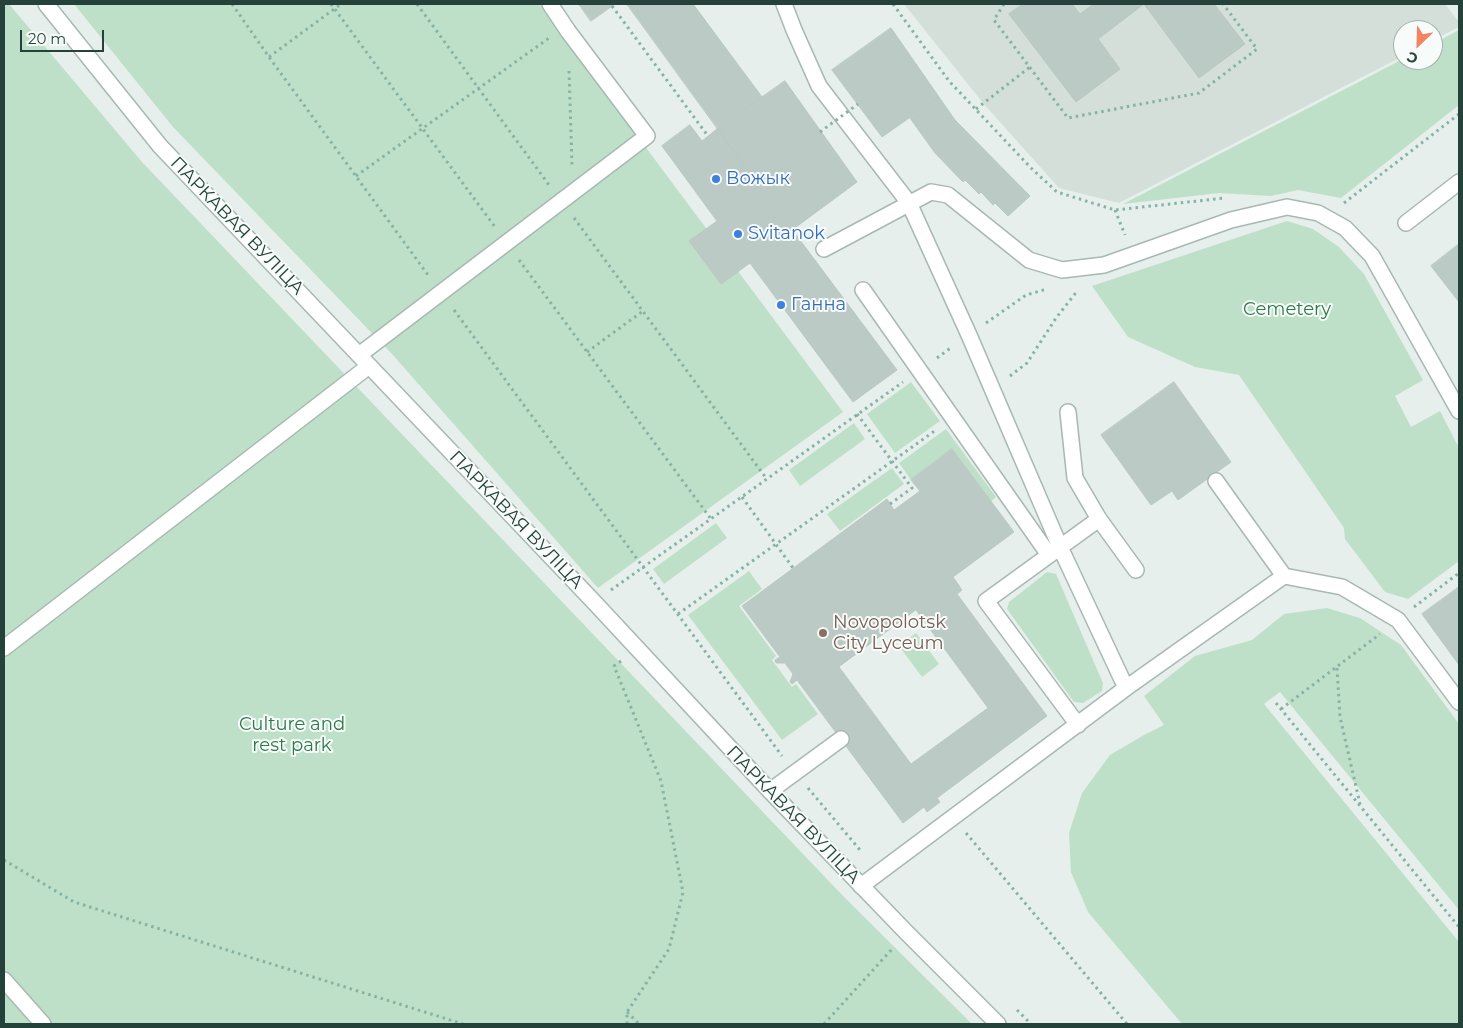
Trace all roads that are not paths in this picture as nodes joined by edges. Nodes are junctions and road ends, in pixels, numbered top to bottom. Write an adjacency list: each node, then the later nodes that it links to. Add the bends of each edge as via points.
1 (46, 4): 9 (street, ПАРКАВАЯ ВУЛІЦА, via 160,146)
2 (550, 4): 9 (street, via 647,136 441,292)
3 (784, 4): 5 (street, via 819,86)
4 (1459, 182): 6 (street)
5 (909, 203): 7 (street); 10 (street, via 931,192 948,195 1029,260 1062,270 1104,265 1231,220 1287,207 1318,212 1345,228 1372,256); 14 (street, via 992,389)
6 (1406, 223)
7 (824, 249)
8 (863, 290): 14 (street, via 952,418)
9 (364, 360): 17 (street); 22 (street, ПАРКАВАЯ ВУЛІЦА)
10 (1459, 411)
11 (1068, 412): 13 (street, via 1075,478)
12 (1216, 481): 16 (street)
13 (1099, 519): 14 (street); 15 (street)
14 (1055, 551): 18 (street); 20 (street, via 986,601)
15 (1136, 570)
16 (1284, 576): 18 (street); 19 (street, via 1342,587 1398,620)
17 (4, 648)
18 (1126, 688): 20 (street)
19 (1459, 702)
20 (1078, 725): 23 (street)
21 (841, 739): 22 (street)
22 (770, 791): 23 (street, ПАРКАВАЯ ВУЛІЦА)
23 (861, 886): 26 (street, ПАРКАВАЯ ВУЛІЦА)
24 (4, 980): 25 (street)
25 (44, 1024)
26 (998, 1024)

